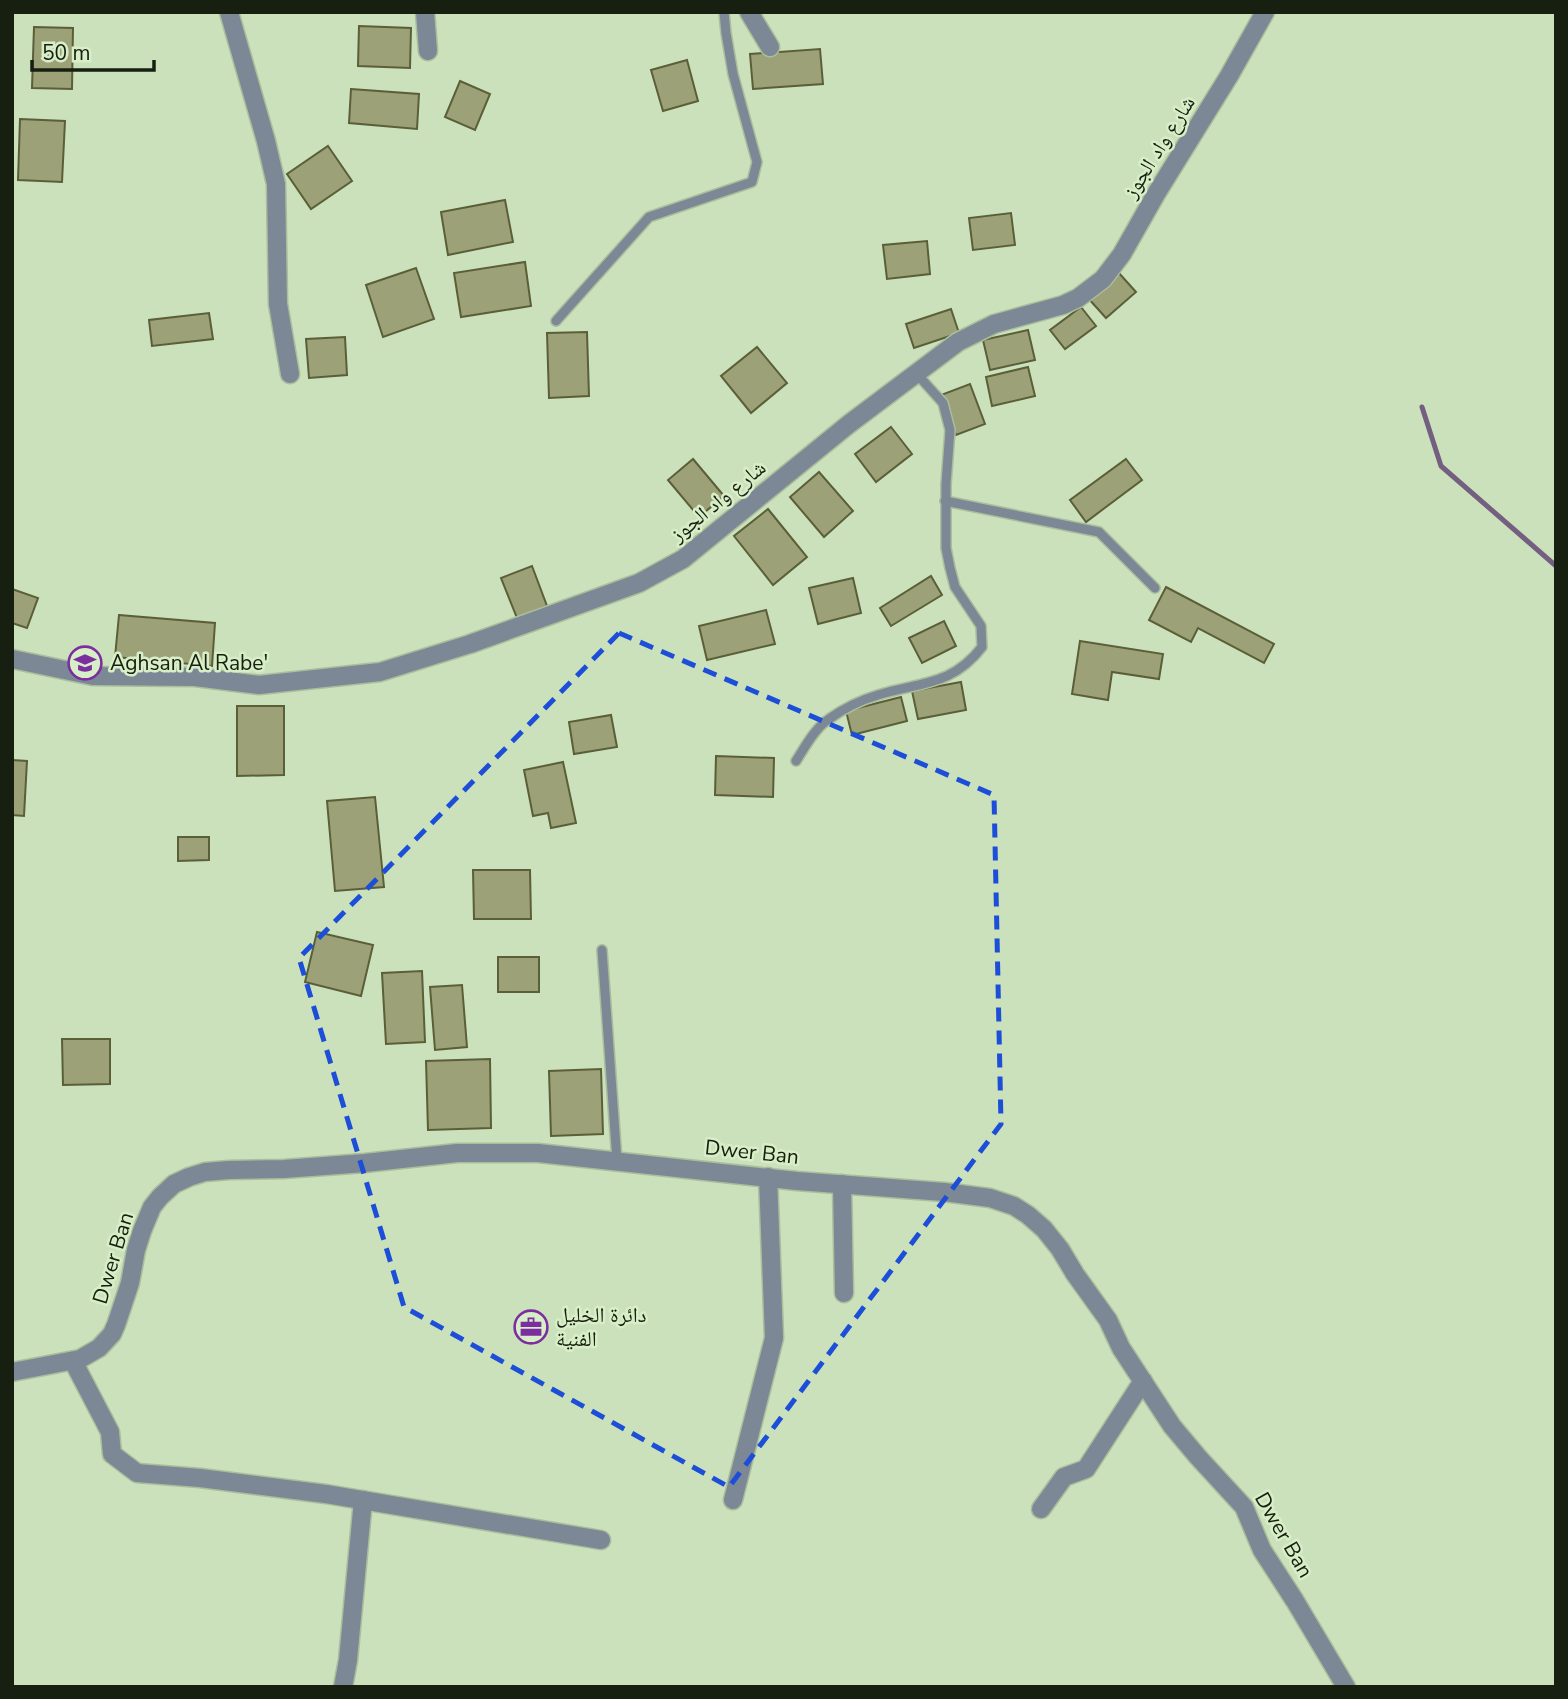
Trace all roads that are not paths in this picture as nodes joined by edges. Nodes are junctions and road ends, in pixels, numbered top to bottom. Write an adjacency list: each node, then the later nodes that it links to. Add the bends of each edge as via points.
1 (229, 12): 10 (street, via 275,184 278,304)
2 (425, 12): 7 (street)
3 (724, 12): 8 (lane, via 733,74 757,162 752,182 649,217)
4 (749, 12): 6 (street)
5 (1265, 12): 9 (street, شارع واد الجوز, via 1103,279 1063,305 976,332)
6 (770, 47)
7 (428, 51)
8 (556, 321)
9 (916, 373): 11 (lane, via 943,403 950,430); 13 (street, شارع واد الجوز, via 683,559 639,583 470,644 380,672 259,685 195,677 93,676)
10 (290, 374)
11 (945, 501): 12 (lane, via 1099,532); 14 (lane, via 950,568 955,587 981,626 982,647 971,662 954,673 877,695 826,720)
12 (1154, 588)
13 (12, 659)
14 (796, 761)
15 (602, 950): 16 (lane)
16 (617, 1161): 17 (street, Dwer Ban); 20 (street, Dwer Ban, via 538,1153 471,1153 205,1172 189,1177 159,1197 147,1216 111,1334 99,1348)
17 (768, 1177): 18 (street, Dwer Ban); 24 (street, via 774,1339)
18 (842, 1184): 19 (street); 22 (street, Dwer Ban, via 982,1196 1028,1215 1060,1248)
19 (844, 1293)
20 (73, 1361): 21 (street, Dwer Ban); 23 (street, via 110,1432 112,1454 137,1473)
21 (12, 1372)
22 (1143, 1381): 25 (street, via 1086,1469 1063,1477); 28 (street, Dwer Ban, via 1182,1439 1244,1507 1262,1550)
23 (363, 1500): 26 (street); 27 (street)
24 (733, 1500)
25 (1041, 1509)
26 (601, 1540)
27 (343, 1687)
28 (1346, 1687)

